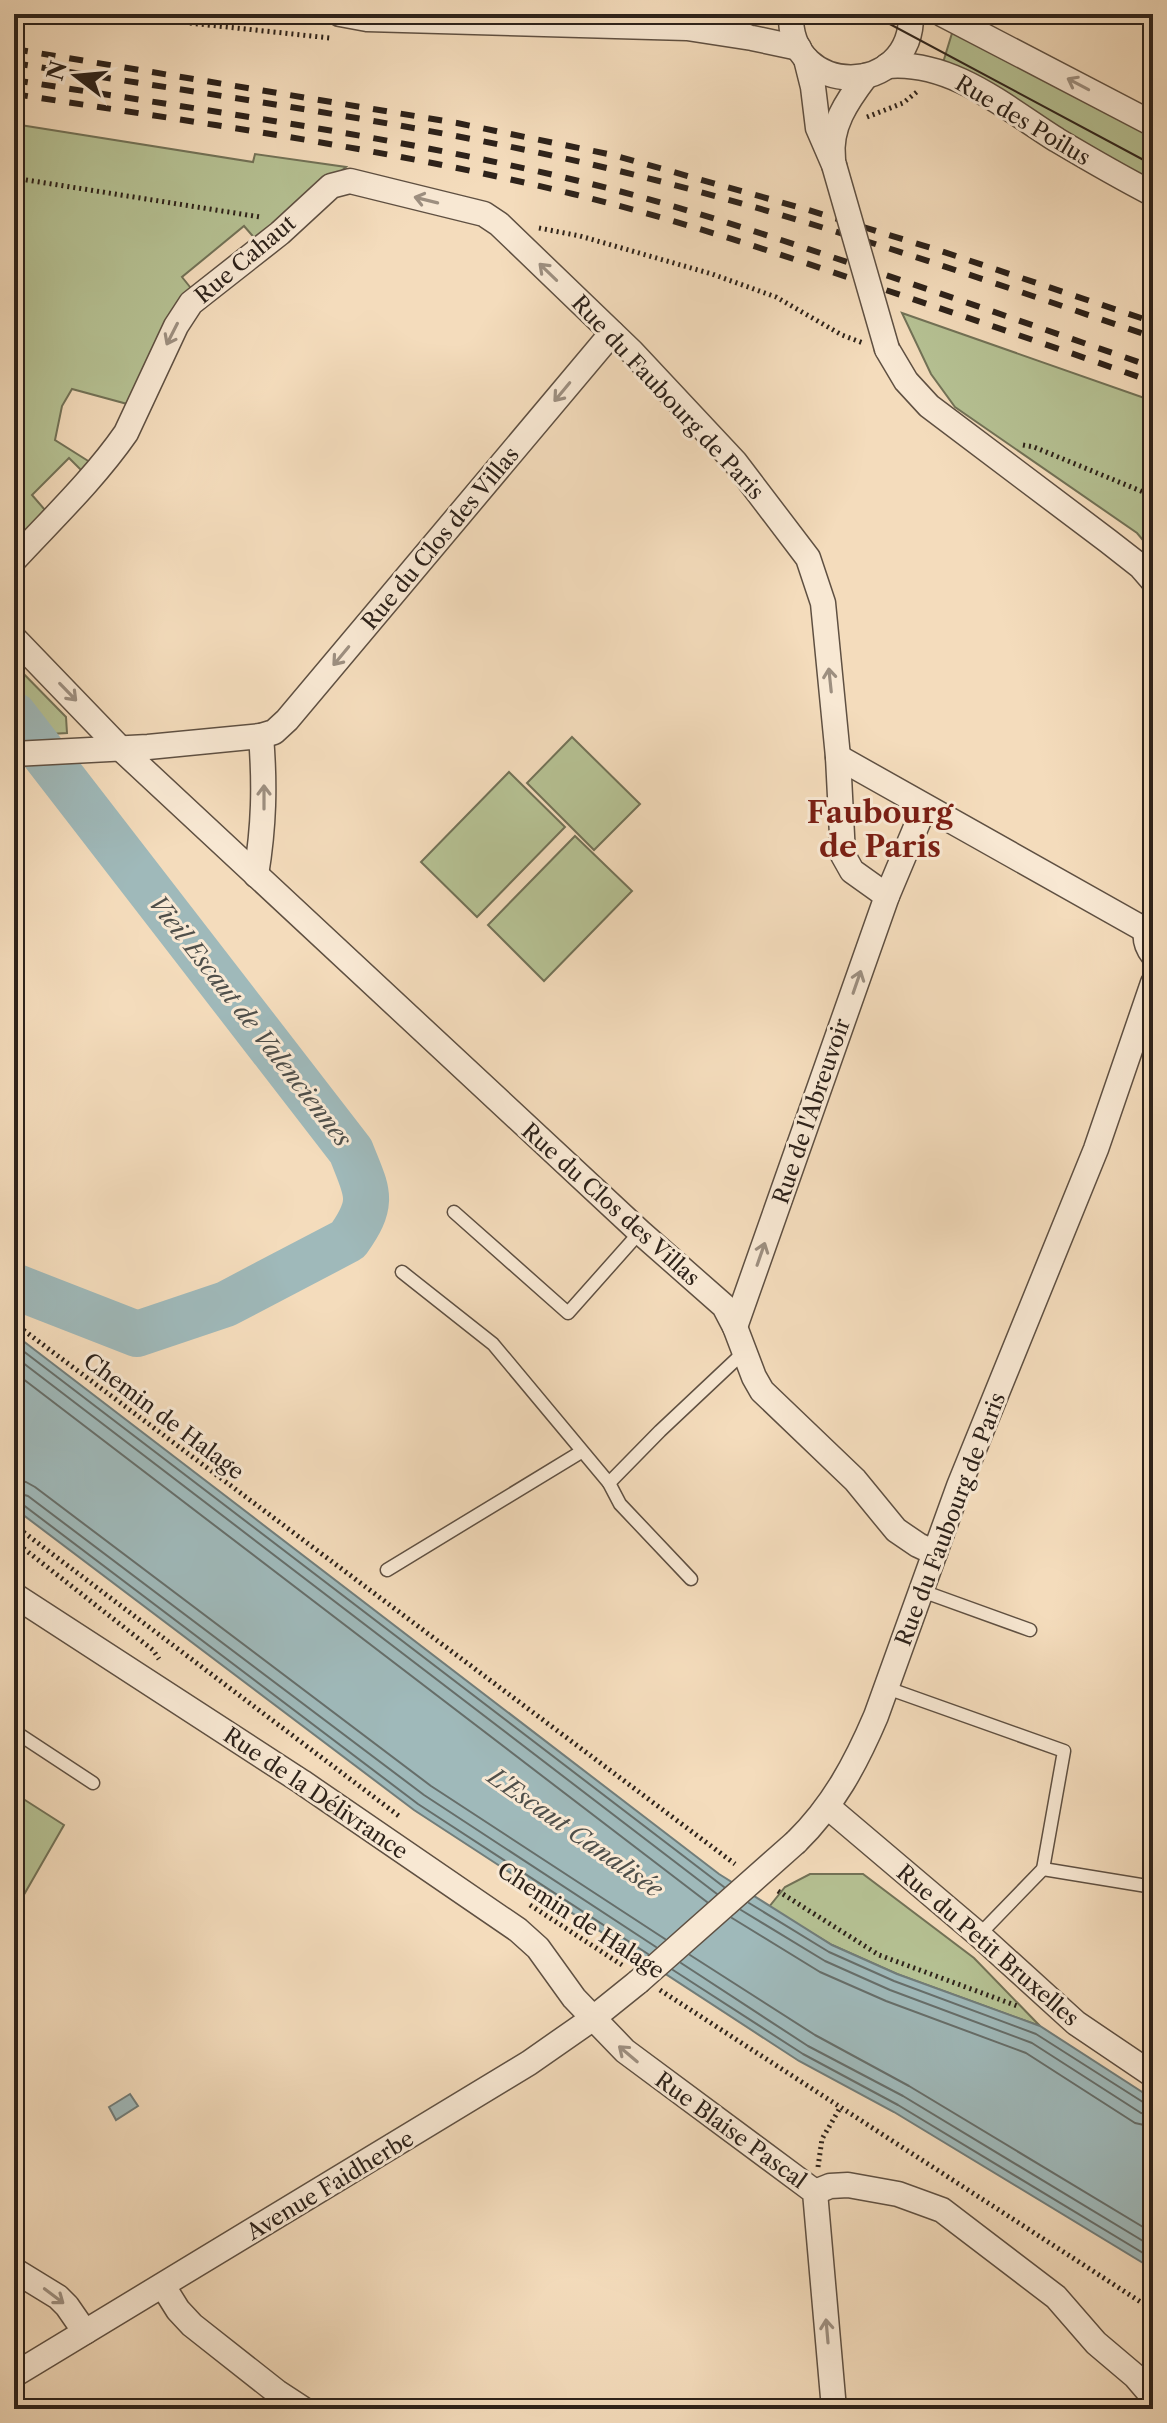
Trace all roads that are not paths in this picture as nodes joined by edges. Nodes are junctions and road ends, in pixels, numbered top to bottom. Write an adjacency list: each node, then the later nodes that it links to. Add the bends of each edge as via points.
1 (340, 14): 6 (street)
2 (748, 14): 6 (street)
3 (791, 14): 7 (street)
4 (911, 14): 8 (street, via 905,44)
5 (942, 14): 9 (street, one-way to 5)
6 (687, 28): 7 (street)
7 (803, 53): 8 (street, Rue des Poilus, via 831,75 851,78); 10 (street, via 818,128)
8 (876, 71): 10 (street, via 845,106 832,150); 11 (street, Rue des Poilus, via 921,66 966,83)
9 (1151, 121)
10 (834, 165): 15 (street, bridge, via 887,349 906,381 929,406)
11 (1153, 194)
12 (499, 224): 13 (street, Rue du Faubourg de Paris, one-way to 12); 14 (street, Rue Cahaut, one-way to 14, via 475,211 350,181 331,186 191,303 126,433)
13 (612, 333): 17 (street, Rue du Clos des Villas, one-way to 17, via 287,720); 20 (street, Rue du Faubourg de Paris, one-way to 13, via 823,603 808,558 735,462)
14 (14, 560)
15 (1153, 581)
16 (14, 638): 18 (street, one-way to 18)
17 (261, 736): 18 (street); 22 (street, one-way to 17, via 265,799)
18 (120, 748): 19 (street); 22 (street, Rue du Clos des Villas)
19 (14, 754)
20 (838, 757): 21 (street); 23 (street, via 846,864)
21 (924, 808): 23 (street, Rue de l'Abreuvoir); 24 (street)
22 (256, 875): 27 (street, Rue du Clos des Villas)
23 (887, 896): 29 (street, Rue de l'Abreuvoir, one-way to 23)
24 (1151, 935)
25 (1153, 983): 33 (street, Rue du Faubourg de Paris, via 1096,1149)
26 (454, 1212): 27 (lane, via 568,1313)
27 (640, 1232): 29 (street, Rue du Clos des Villas, via 724,1306)
28 (402, 1272): 31 (lane, via 493,1344)
29 (735, 1327): 30 (street, Rue du Clos des Villas)
30 (744, 1352): 32 (lane); 33 (street, Rue du Clos des Villas, via 762,1391 855,1480 896,1530)
31 (581, 1452): 32 (lane); 34 (lane)
32 (609, 1483): 35 (lane, via 620,1504)
33 (935, 1553): 36 (street, Rue du Faubourg de Paris)
34 (387, 1570)
35 (691, 1579)
36 (922, 1591): 38 (lane); 39 (street, Rue du Faubourg de Paris)
37 (14, 1595): 47 (street, Rue de la Délivrance, via 518,1930)
38 (1030, 1630)
39 (887, 1688): 42 (street, Rue du Faubourg de Paris, via 862,1749); 43 (lane, via 1064,1751)
40 (14, 1731): 41 (lane)
41 (93, 1783)
42 (828, 1807): 45 (street, Rue du Petit Bruxelles); 46 (street, Rue du Faubourg de Paris, bridge)
43 (1043, 1869): 44 (lane); 45 (lane)
44 (1153, 1887)
45 (979, 1935): 48 (street, Rue du Petit Bruxelles, via 1076,2023)
46 (642, 1981): 47 (street, Avenue Faidherbe)
47 (592, 2019): 49 (street, Rue Blaise Pascal, one-way to 47, via 636,2061); 51 (street, Avenue Faidherbe, via 529,2063)
48 (1153, 2075)
49 (815, 2192): 54 (street, via 848,2185 898,2194 942,2210 1056,2297); 56 (street, Rue Blaise Pascal, one-way to 49)
50 (14, 2270): 52 (street, one-way to 52, via 58,2297)
51 (163, 2286): 52 (street, Avenue Faidherbe); 55 (street, via 192,2325)
52 (85, 2332): 53 (street, Avenue Faidherbe)
53 (14, 2375)
54 (1153, 2397)
55 (303, 2409)
56 (834, 2409)

